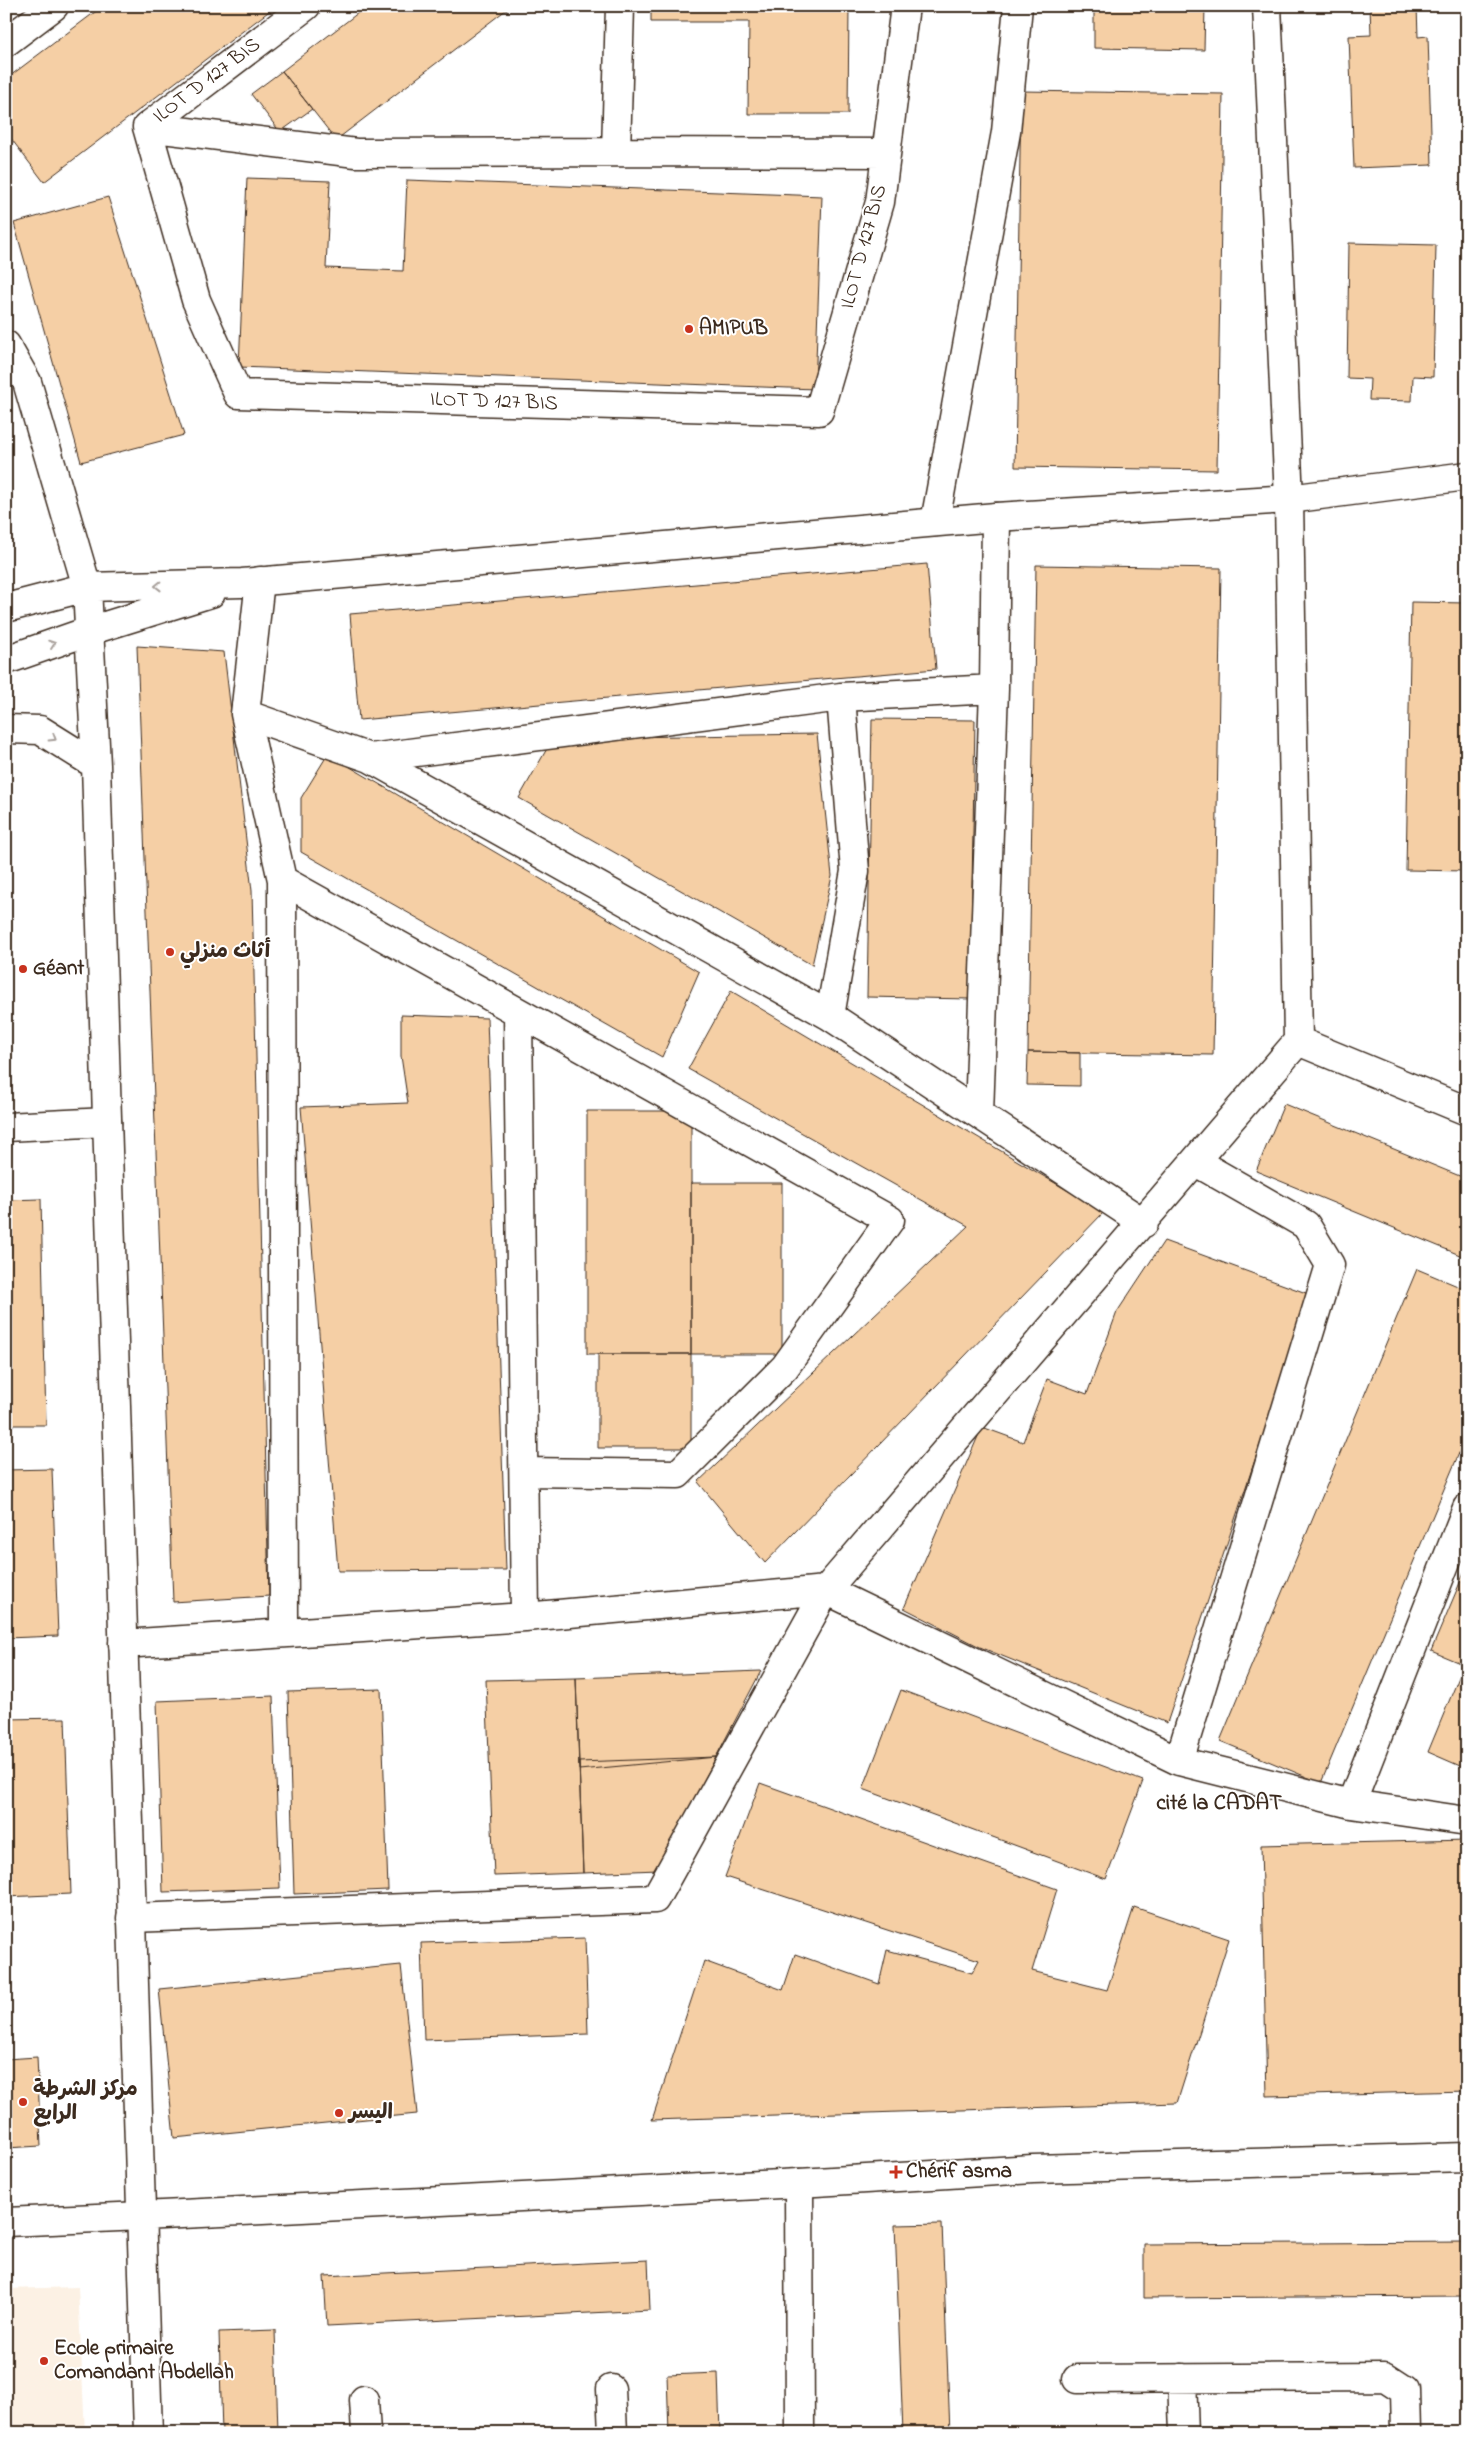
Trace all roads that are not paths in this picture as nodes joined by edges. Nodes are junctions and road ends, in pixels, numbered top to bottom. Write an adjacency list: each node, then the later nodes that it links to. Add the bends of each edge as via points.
1 (54, 6): 7 (street)
2 (306, 6): 8 (street, ILOT D 127 BIS)
3 (620, 6): 9 (street)
4 (905, 6): 10 (street, ILOT D 127 BIS)
5 (1018, 6): 15 (street, via 1006,132)
6 (1267, 6): 13 (street)
7 (6, 42)
8 (147, 127): 9 (street, via 356,153); 10 (street, ILOT D 127 BIS, via 196,300 238,394 819,410 880,202)
9 (616, 152): 10 (street)
10 (886, 153)
11 (6, 345): 17 (street, via 27,382)
12 (1467, 476): 13 (street)
13 (1289, 499): 14 (street); 30 (street)
14 (996, 517): 15 (street); 21 (street)
15 (935, 522): 16 (street)
16 (251, 582): 17 (street, one-way to 17); 19 (street); 23 (street)
17 (87, 587): 18 (street); 19 (street)
18 (6, 608)
19 (89, 631): 20 (street, one-way to 19); 26 (street)
20 (6, 660)
21 (994, 689): 22 (street); 32 (street)
22 (842, 697): 25 (street); 29 (street, via 855,870)
23 (245, 714): 25 (street); 27 (street)
24 (6, 729): 26 (street, one-way to 26, via 40,730)
25 (370, 758): 29 (street)
26 (96, 765): 33 (street)
27 (282, 880): 28 (street); 41 (street)
28 (518, 1013): 37 (street); 37 (street, via 890,1220 786,1367 678,1474)
29 (830, 1016): 32 (street)
30 (1298, 1042): 31 (street); 35 (street)
31 (1467, 1111)
32 (979, 1114): 36 (street)
33 (107, 1122): 34 (street); 42 (street)
34 (6, 1127)
35 (1196, 1162): 36 (street); 43 (street, via 1306,1225 1330,1265)
36 (1144, 1223): 39 (street)
37 (524, 1472): 40 (street)
38 (1467, 1508): 44 (street)
39 (826, 1590): 40 (street); 43 (street); 46 (street, via 656,1899)
40 (525, 1617): 41 (street)
41 (284, 1632): 42 (street)
42 (123, 1644): 46 (street)
43 (1179, 1762): 44 (street)
44 (1351, 1804): 45 (street)
45 (1467, 1821)
46 (131, 1918): 49 (street)
47 (1467, 2157): 48 (street, via 1033,2168)
48 (799, 2183): 49 (street); 58 (street)
49 (142, 2216): 50 (street); 55 (street)
50 (6, 2222)
51 (1182, 2378): 52 (street); 59 (street); 60 (street, via 1385,2377 1405,2390)
52 (1077, 2379)
53 (611, 2388): 57 (street)
54 (364, 2400): 56 (street)
55 (148, 2433)
56 (366, 2433)
57 (613, 2433)
58 (800, 2433)
59 (1184, 2433)
60 (1406, 2433)

